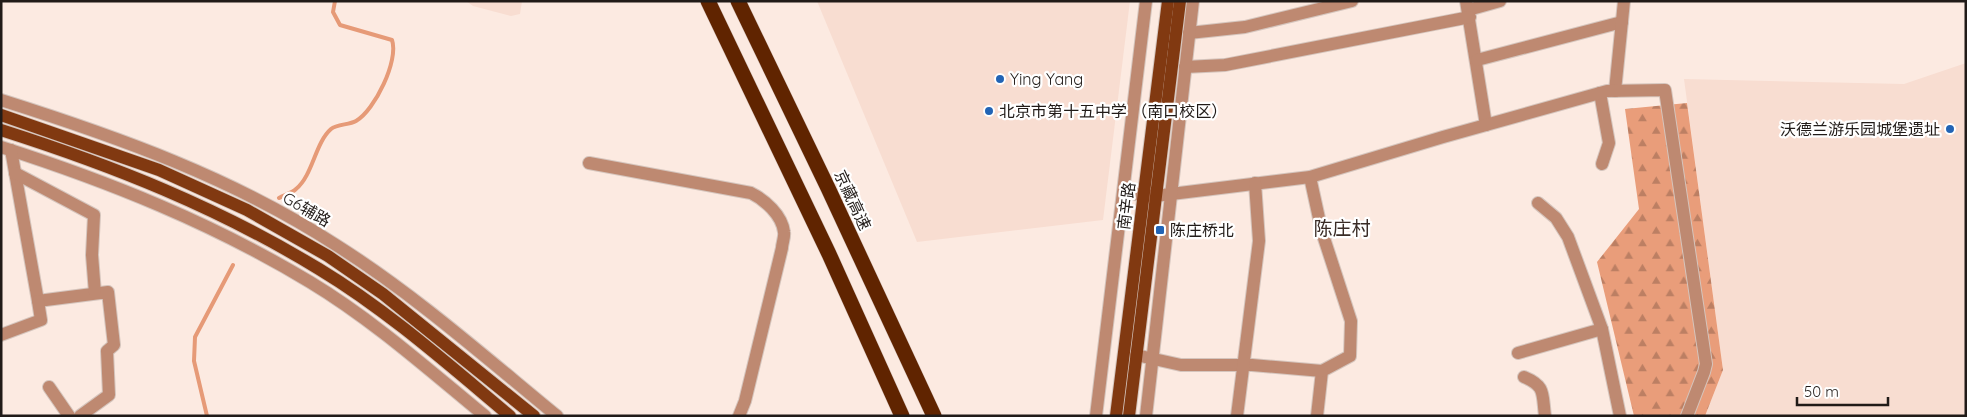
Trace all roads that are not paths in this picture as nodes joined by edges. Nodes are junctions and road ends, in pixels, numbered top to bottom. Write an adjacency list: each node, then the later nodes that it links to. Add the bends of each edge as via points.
1 (708, 1): 49 (highway)
2 (738, 1): 50 (highway, 京藏高速)
3 (1146, 1): 27 (street)
4 (1168, 1): 29 (main road, 南辛路)
5 (1180, 1): 29 (main road, 南辛路)
6 (1193, 1): 12 (street)
7 (1352, 1): 12 (street, via 1245,27)
8 (1500, 1): 10 (street)
9 (1624, 1): 11 (street)
10 (1468, 9): 13 (street); 14 (street, via 1226,65)
11 (1622, 22): 13 (street); 15 (street)
12 (1189, 33): 14 (street)
13 (1477, 60): 19 (street)
14 (1185, 67): 28 (street)
15 (1615, 91): 16 (street); 59 (street, via 1665,90 1706,364)
16 (1600, 93): 19 (street); 23 (street, via 1609,143)
17 (1, 100): 47 (street, G6辅路, via 165,156 254,197 327,239 391,282)
18 (1, 115): 46 (main road, G6辅路, via 159,170 247,210 328,256 382,294)
19 (1486, 125): 25 (street)
20 (1, 130): 45 (main road, via 154,184 240,224 320,269 374,307)
21 (6, 148): 24 (street); 44 (street, via 148,199 233,238 311,283 354,313)
22 (589, 162): 48 (street, via 751,193 765,200 776,215 784,232 782,248)
23 (1602, 164)
24 (14, 173): 31 (street, via 94,215 92,255); 32 (street)
25 (1310, 177): 26 (street); 39 (street, via 1322,232 1351,321 1350,356)
26 (1255, 183): 28 (street); 38 (street, via 1260,242)
27 (1124, 193): 29 (street); 51 (street)
28 (1171, 194): 29 (street); 37 (street)
29 (1149, 195): 36 (main road, 南辛路); 52 (main road, 南辛路)
30 (1538, 203): 33 (street, via 1556,218 1568,237)
31 (95, 294): 32 (street); 43 (street, via 108,292 114,345 107,351 109,395)
32 (38, 301): 34 (street, via 41,320)
33 (1602, 329): 35 (street); 58 (street)
34 (1, 335)
35 (1518, 353)
36 (1136, 356): 37 (street); 53 (main road, 南辛路)
37 (1153, 359): 38 (street, via 1181,365); 54 (street)
38 (1244, 364): 39 (street); 55 (street)
39 (1322, 371): 56 (street)
40 (1524, 377): 57 (street, via 1541,387)
41 (49, 387): 42 (street)
42 (69, 416)
43 (80, 416)
44 (486, 416)
45 (510, 416)
46 (534, 416)
47 (557, 416)
48 (739, 416)
49 (902, 416)
50 (934, 416)
51 (1096, 416)
52 (1116, 416)
53 (1129, 416)
54 (1146, 416)
55 (1237, 416)
56 (1317, 416)
57 (1545, 416)
58 (1620, 416)
59 (1687, 416)

